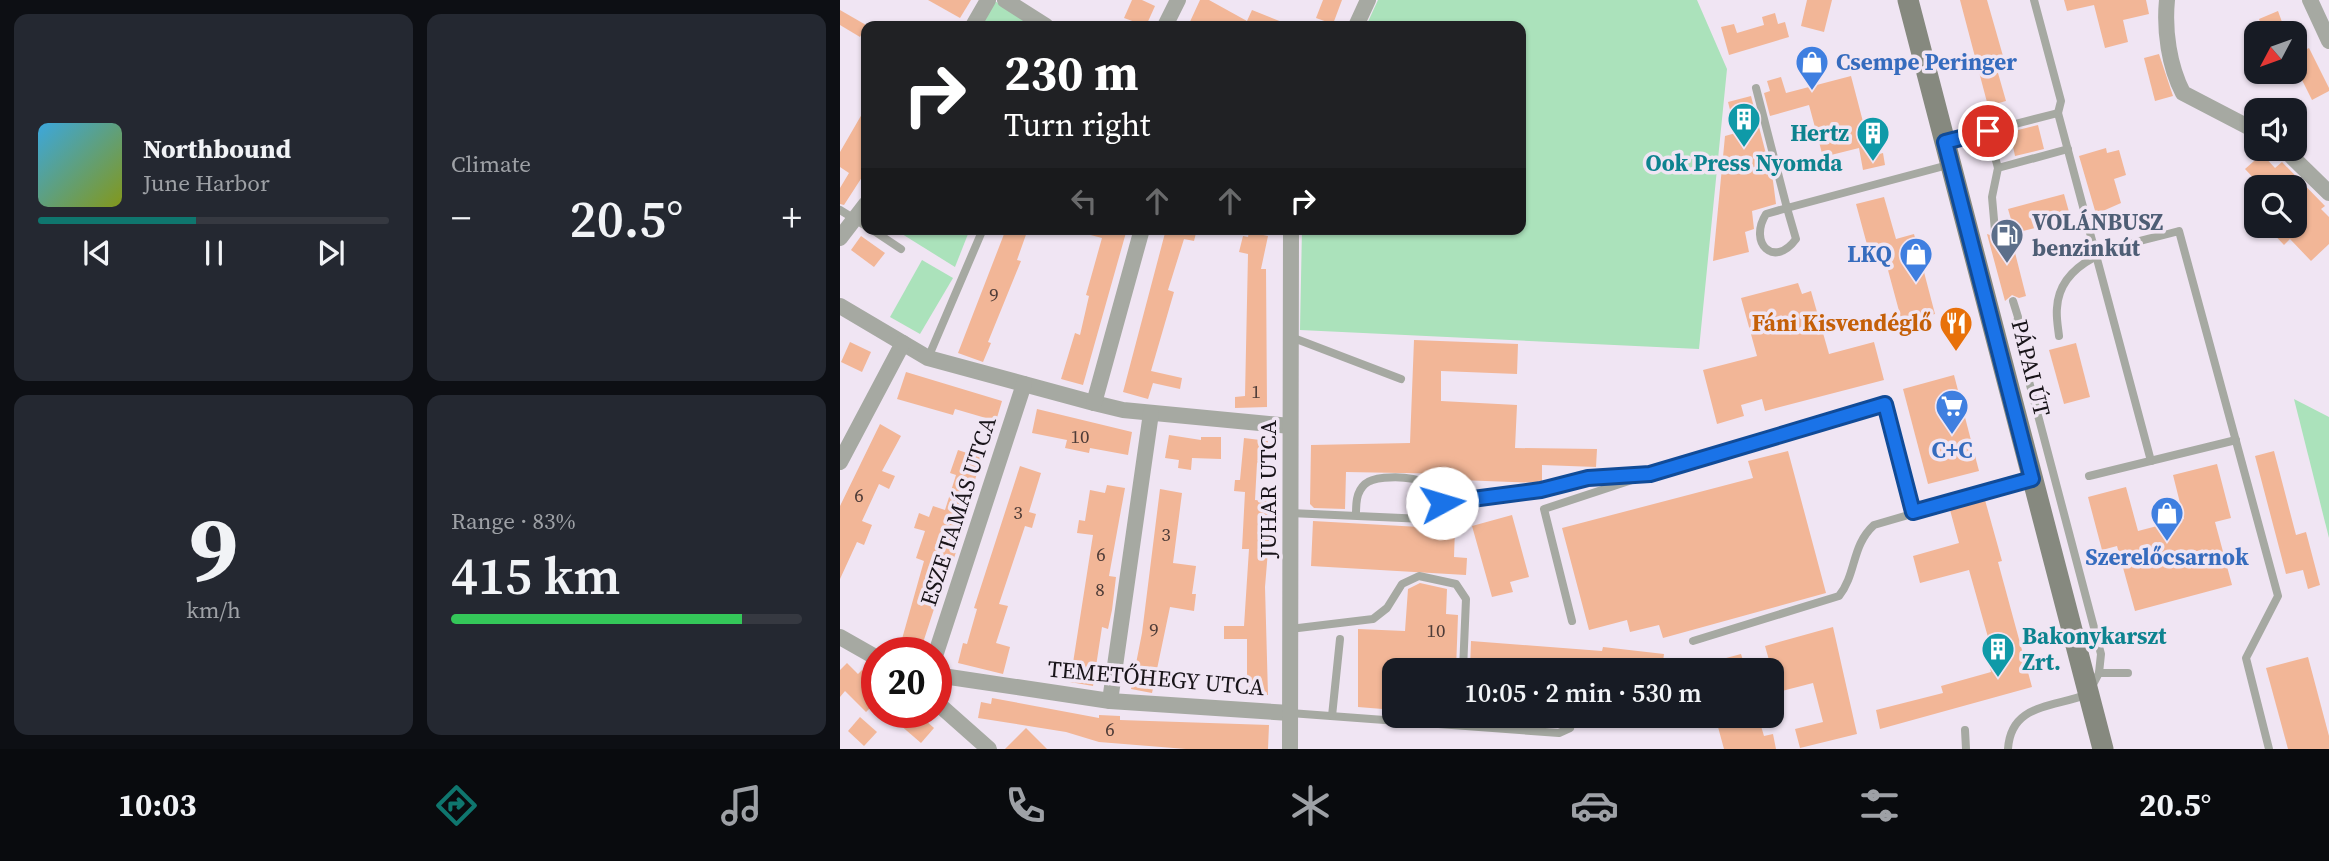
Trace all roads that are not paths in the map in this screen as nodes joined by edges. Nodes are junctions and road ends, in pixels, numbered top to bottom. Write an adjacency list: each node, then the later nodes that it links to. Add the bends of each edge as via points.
1 (988, 0): 9 (street)
2 (1004, 0): 10 (street)
3 (1178, 0): 11 (street)
4 (1368, 0): 12 (street)
5 (1908, 0): 18 (main road, PÁPAI ÚT)
6 (2034, 0): 15 (lane, via 2061,102)
7 (2167, 0): 16 (street, via 2166,28 2183,93)
8 (2310, 0): 13 (street)
9 (976, 21)
10 (1038, 21)
11 (1168, 21)
12 (1358, 21)
13 (2329, 41)
14 (1756, 88): 24 (lane)
15 (2058, 113): 17 (lane); 19 (lane)
16 (2244, 125)
17 (1988, 131): 18 (lane); 22 (lane)
18 (1945, 142): 21 (main road, PÁPAI ÚT)
19 (2068, 149): 22 (lane); 34 (lane)
20 (2296, 161): 23 (street)
21 (1951, 165): 24 (lane); 51 (main road, PÁPAI ÚT)
22 (1998, 168): 27 (lane, via 1992,197)
23 (2329, 193)
24 (1787, 208): 24 (lane, via 1766,214 1758,226 1759,240 1768,251 1788,249 1796,239)
25 (840, 210): 26 (lane)
26 (861, 222): 32 (street)
27 (1996, 231)
28 (880, 235): 33 (lane)
29 (980, 235): 40 (lane)
30 (1140, 235): 43 (street)
31 (1291, 235): 38 (street, JUHAR UTCA)
32 (840, 238)
33 (901, 249)
34 (2096, 256): 37 (lane, via 2065,282 2057,306); 46 (lane, via 2179,231); 47 (lane)
35 (2013, 301): 64 (lane, via 2016,332 2101,653)
36 (840, 306): 39 (street)
37 (2059, 336)
38 (1291, 337): 41 (lane); 45 (street, JUHAR UTCA)
39 (903, 343): 40 (street); 48 (street)
40 (928, 358): 42 (street)
41 (1401, 379)
42 (1024, 384): 43 (street); 59 (street, ESZE TAMÁS UTCA)
43 (1094, 403): 44 (street)
44 (1150, 413): 45 (street); 68 (street)
45 (1290, 426): 54 (street, JUHAR UTCA)
46 (2235, 440): 47 (lane); 81 (lane, via 2278,596 2246,659)
47 (2151, 461): 50 (lane)
48 (840, 462)
49 (1650, 474): 52 (lane, via 1588,478 1541,490); 53 (lane, via 1885,404); 56 (lane, via 1544,509)
50 (2089, 475)
51 (2032, 479): 53 (lane); 67 (main road, PÁPAI ÚT)
52 (1442, 503): 55 (lane, via 1430,518); 55 (lane, via 1433,485 1422,480 1373,480 1358,495)
53 (1913, 512): 61 (lane, via 1874,525 1862,536 1854,554 1851,582 1839,596)
54 (1290, 513): 55 (lane); 57 (street, JUHAR UTCA)
55 (1356, 515)
56 (1572, 621)
57 (1290, 629): 63 (lane, via 1373,619 1411,578 1447,580 1461,589 1466,599); 69 (street, JUHAR UTCA)
58 (840, 636): 62 (street)
59 (941, 637)
60 (1339, 639): 71 (lane)
61 (1693, 641)
62 (861, 648)
63 (1464, 658)
64 (2099, 673): 65 (lane); 67 (lane)
65 (2128, 673)
66 (952, 676): 68 (street, TEMETŐHEGY UTCA)
67 (2088, 694): 79 (lane, via 2021,715 2013,724); 80 (main road, PÁPAI ÚT)
68 (1110, 701): 69 (street, TEMETŐHEGY UTCA)
69 (1290, 713): 71 (lane); 77 (street, JUHAR UTCA)
70 (952, 716): 76 (street)
71 (1332, 716): 72 (lane)
72 (1382, 720)
73 (1492, 728): 74 (lane, via 1559,733)
74 (1570, 728)
75 (1965, 730): 78 (lane)
76 (989, 749)
77 (1290, 749)
78 (1966, 749)
79 (2008, 749)
80 (2103, 749)
81 (2269, 749)

